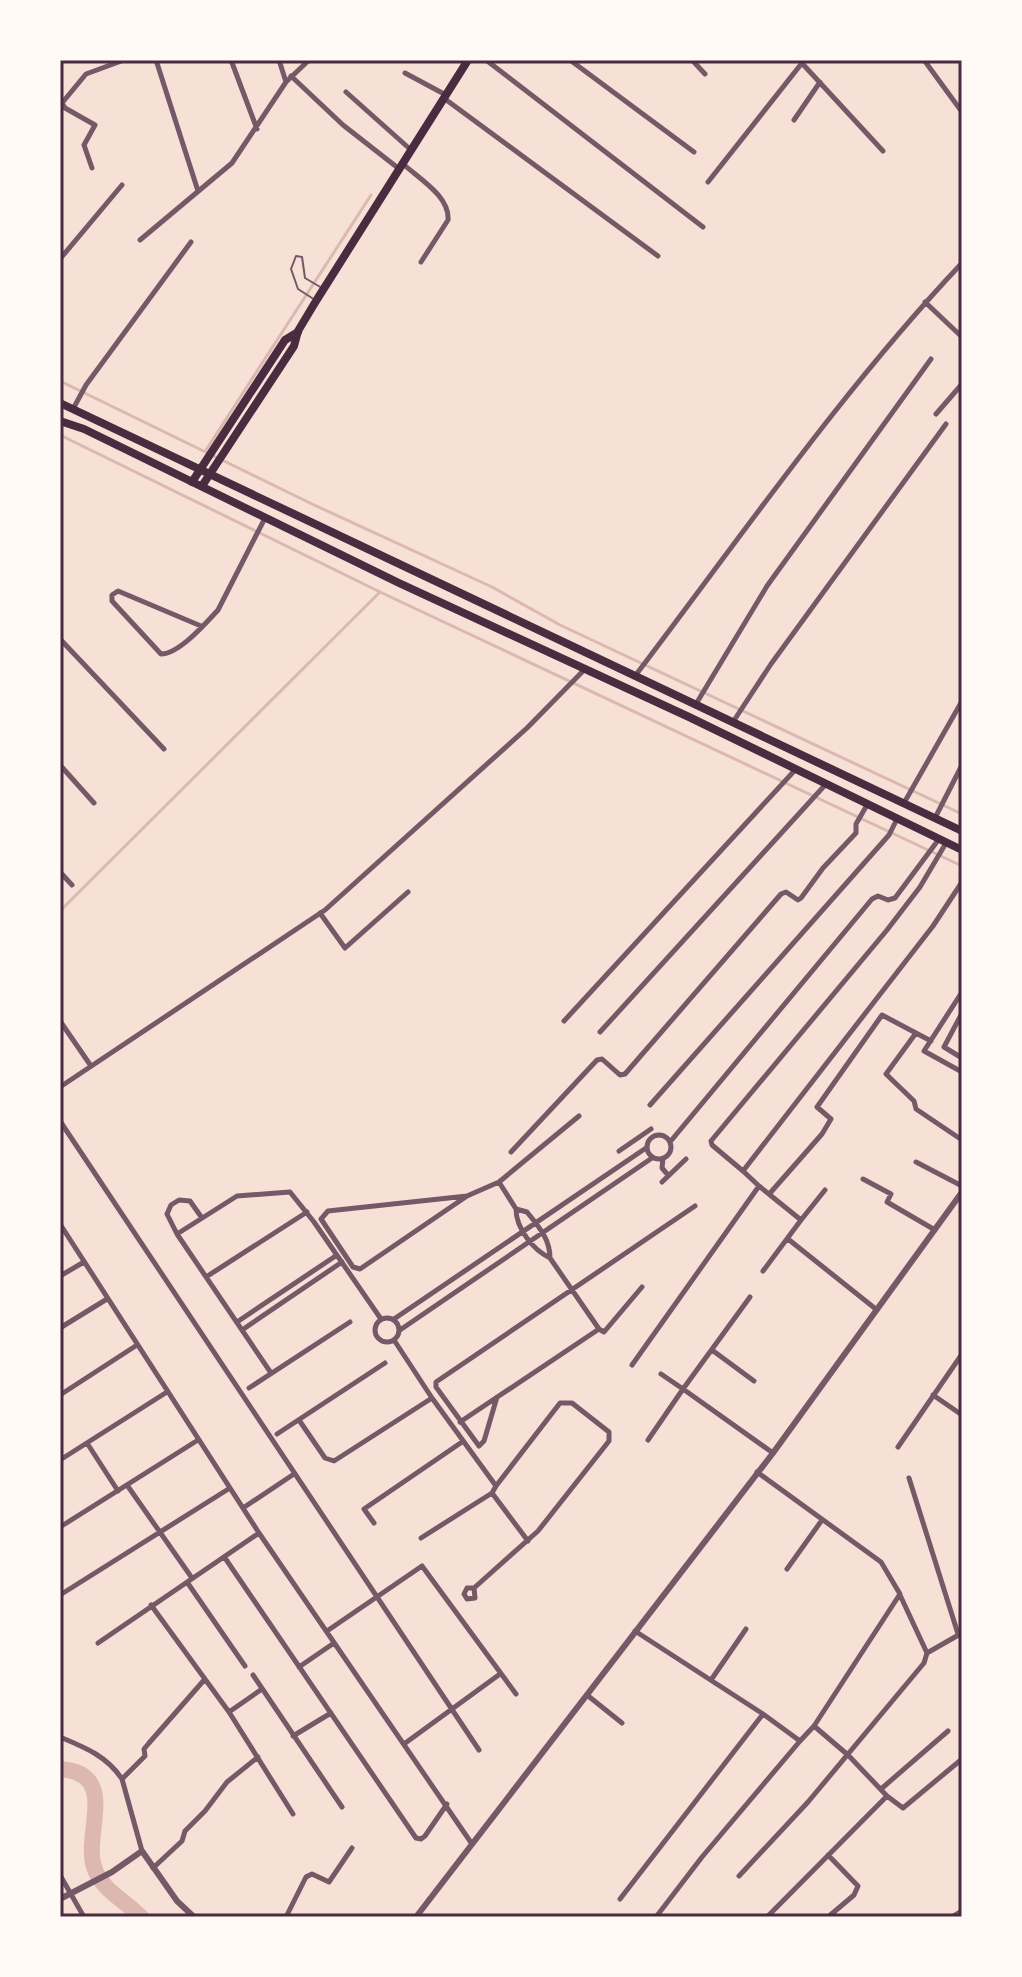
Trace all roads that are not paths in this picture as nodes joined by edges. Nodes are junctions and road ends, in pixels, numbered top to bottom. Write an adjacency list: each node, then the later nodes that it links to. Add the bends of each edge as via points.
1 (124, 60): 25 (street, via 86,74 62,103 95,125 84,145)
2 (156, 60): 28 (street)
3 (231, 60): 20 (street)
4 (279, 60): 14 (street)
5 (309, 60): 14 (street)
6 (468, 60): 17 (main road)
7 (486, 60): 29 (street)
8 (570, 60): 23 (street)
9 (692, 60): 13 (street)
10 (924, 60): 18 (street)
11 (800, 62): 15 (street); 26 (street)
12 (405, 73): 17 (street)
13 (705, 74)
14 (289, 79): 20 (street); 24 (street)
15 (820, 82): 19 (street); 22 (street)
16 (346, 92): 21 (street)
17 (445, 97): 21 (main road); 32 (street)
18 (962, 112)
19 (794, 120)
20 (257, 129): 28 (street, via 235,160)
21 (411, 150): 24 (main road)
22 (883, 151)
23 (694, 152)
24 (400, 165): 34 (street, via 445,202 449,214); 36 (main road)
25 (92, 168)
26 (708, 182)
27 (122, 185): 33 (street)
28 (198, 191): 30 (street)
29 (703, 227)
30 (140, 240)
31 (191, 242): 44 (street)
32 (658, 256)
33 (60, 259)
34 (421, 262)
35 (962, 263): 38 (street)
36 (320, 287): 37 (main road); 37 (lane, via 305,278 302,257 296,256 291,269 298,289)
37 (313, 298): 39 (main road)
38 (925, 302): 40 (street); 56 (street)
39 (298, 331): 48 (main road, via 294,346 223,454); 48 (main road, via 285,340 214,448)
40 (962, 337)
41 (931, 359): 58 (street, via 767,586)
42 (962, 384): 45 (street)
43 (60, 403): 44 (main road)
44 (73, 409): 49 (main road)
45 (936, 414)
46 (60, 421): 50 (main road)
47 (946, 424): 59 (street)
48 (211, 463): 49 (main road)
49 (205, 472): 50 (main road); 51 (main road); 56 (main road)
50 (192, 482): 51 (main road)
51 (202, 486): 52 (main road)
52 (266, 517): 53 (street, via 218,610); 55 (main road)
53 (201, 626): 53 (street, via 174,651 161,654 112,595 118,591)
54 (60, 639): 61 (street)
55 (586, 668): 62 (main road); 79 (street)
56 (635, 676): 58 (main road)
57 (962, 701): 68 (street)
58 (696, 705): 59 (main road)
59 (733, 723): 60 (main road)
60 (776, 744): 62 (main road); 68 (main road)
61 (164, 749)
62 (770, 756): 65 (main road)
63 (60, 765): 67 (street)
64 (962, 765): 70 (street)
65 (796, 769): 66 (main road); 83 (street)
66 (826, 784): 69 (main road); 84 (street)
67 (94, 803)
68 (904, 804): 70 (main road)
69 (867, 805): 71 (main road); 100 (street, via 856,833 801,898 781,894 625,1074 597,1060)
70 (935, 818): 72 (main road)
71 (897, 819): 73 (main road); 91 (street)
72 (962, 831)
73 (942, 841): 74 (main road); 97 (street, via 895,898 872,899); 106 (street, via 937,860 887,930 711,1141)
74 (962, 850)
75 (60, 872): 77 (street)
76 (962, 882): 106 (street)
77 (72, 885)
78 (408, 892): 79 (street, via 345,948)
79 (320, 913): 88 (street)
80 (962, 992): 86 (street)
81 (962, 1013): 87 (street, via 944,1047)
82 (60, 1021): 88 (street)
83 (564, 1021)
84 (600, 1032)
85 (916, 1033): 86 (street); 96 (street, via 886,1074 916,1109); 114 (street, via 882,1015 817,1107 831,1119 822,1134)
86 (931, 1041): 89 (street, via 924,1051)
87 (962, 1058)
88 (91, 1066): 90 (street)
89 (962, 1072)
90 (60, 1087)
91 (650, 1105)
92 (579, 1116): 109 (street)
93 (60, 1121): 180 (street)
94 (652, 1137): 95 (street, via 648,1131); 97 (street, via 660,1135); 98 (street)
95 (638, 1138): 98 (street); 99 (street)
96 (962, 1140)
97 (670, 1142): 101 (street)
98 (647, 1146): 102 (street); 124 (street)
99 (619, 1151)
100 (511, 1152)
101 (666, 1156): 102 (street); 105 (street, via 678,1159); 107 (street, via 662,1168)
102 (652, 1158): 128 (street)
103 (686, 1159): 105 (street)
104 (916, 1162): 112 (street)
105 (680, 1166): 107 (street)
106 (743, 1171): 111 (street)
107 (669, 1174): 110 (street)
108 (863, 1179): 126 (street, via 891,1194 887,1202)
109 (499, 1182): 116 (street); 119 (street)
110 (662, 1182)
111 (759, 1186): 123 (street); 157 (street)
112 (962, 1186)
113 (825, 1190): 123 (street)
114 (771, 1192)
115 (962, 1192): 117 (street)
116 (467, 1196): 116 (street, via 357,1269 322,1223 328,1211)
117 (953, 1205): 120 (street); 126 (street)
118 (695, 1206): 140 (street)
119 (516, 1209): 124 (street); 127 (street)
120 (962, 1211)
121 (307, 1212): 122 (street, via 290,1192 237,1196); 132 (street); 138 (street)
122 (202, 1218): 129 (street); 129 (street, via 190,1201 171,1205 167,1214)
123 (801, 1220): 130 (street)
124 (536, 1223): 127 (street); 128 (street)
125 (60, 1224): 134 (street)
126 (935, 1230): 143 (street)
127 (523, 1231): 131 (street); 145 (street)
128 (542, 1233): 131 (street); 133 (street, via 550,1244)
129 (177, 1234): 138 (street)
130 (787, 1239): 136 (street); 143 (street)
131 (530, 1241): 133 (street); 150 (street)
132 (337, 1255): 135 (street); 146 (street)
133 (550, 1258): 140 (street)
134 (84, 1262): 137 (street); 142 (street)
135 (342, 1262): 144 (street); 149 (street)
136 (763, 1271)
137 (60, 1276)
138 (206, 1277): 146 (street)
139 (642, 1287): 151 (street, via 609,1330)
140 (572, 1290): 151 (street); 170 (street, via 438,1380 435,1385)
141 (750, 1297): 154 (street)
142 (107, 1299): 148 (street); 153 (street)
143 (878, 1310): 177 (street)
144 (381, 1319): 145 (street); 152 (street, via 377,1336)
145 (394, 1319): 150 (street)
146 (237, 1322): 149 (street)
147 (350, 1322): 158 (street)
148 (60, 1328)
149 (242, 1330): 158 (street)
150 (400, 1330): 152 (street)
151 (600, 1330): 166 (street)
152 (394, 1340): 167 (street)
153 (137, 1345): 163 (street); 164 (street)
154 (712, 1350): 160 (street); 162 (street)
155 (962, 1354): 165 (street)
156 (385, 1363): 169 (street)
157 (632, 1365)
158 (271, 1373): 161 (street)
159 (661, 1374): 162 (street)
160 (754, 1381)
161 (249, 1388)
162 (683, 1389): 173 (street); 177 (street)
163 (167, 1392): 172 (street); 175 (street)
164 (60, 1395)
165 (933, 1395): 168 (street); 176 (street)
166 (497, 1397): 170 (street); 170 (street, via 481,1445)
167 (432, 1398): 169 (street, via 334,1461 325,1458); 174 (street)
168 (962, 1415)
169 (299, 1420): 171 (street)
170 (460, 1422)
171 (277, 1434)
172 (198, 1440): 182 (street); 184 (street)
173 (648, 1440)
174 (462, 1442): 183 (street); 189 (street, via 364,1509)
175 (87, 1443): 178 (street); 185 (street)
176 (898, 1447)
177 (773, 1453): 179 (street)
178 (60, 1460)
179 (757, 1472): 188 (street); 205 (street)
180 (294, 1474): 187 (street); 201 (street)
181 (909, 1478): 206 (street)
182 (127, 1485): 185 (street); 191 (street)
183 (496, 1486): 186 (street); 194 (street, via 560,1403 572,1403 609,1432 609,1441)
184 (230, 1488): 187 (street); 191 (street)
185 (118, 1491): 190 (street)
186 (492, 1493): 193 (street); 194 (street)
187 (243, 1508): 192 (street)
188 (822, 1520): 196 (street); 199 (street, via 881,1562)
189 (374, 1523)
190 (60, 1527)
191 (160, 1532): 197 (street); 200 (street)
192 (259, 1533): 195 (street); 204 (street)
193 (421, 1538)
194 (528, 1541): 198 (street)
195 (225, 1558): 197 (street); 211 (street)
196 (787, 1569)
197 (190, 1580): 202 (street); 210 (street)
198 (474, 1588)
199 (900, 1594): 209 (street); 224 (street)
200 (60, 1595)
201 (375, 1597): 204 (street); 212 (street, via 423,1566); 219 (street)
202 (151, 1605): 207 (street); 214 (street)
203 (746, 1629): 215 (street)
204 (327, 1631): 208 (street)
205 (635, 1631): 215 (street); 218 (street)
206 (960, 1634): 209 (street)
207 (98, 1643)
208 (334, 1643): 211 (street); 229 (street)
209 (927, 1653): 231 (street)
210 (245, 1666)
211 (299, 1668): 221 (street)
212 (500, 1674): 217 (street); 219 (street)
213 (253, 1675): 216 (street)
214 (205, 1679): 220 (street); 234 (street)
215 (711, 1680): 222 (street)
216 (262, 1689): 220 (street); 226 (street)
217 (516, 1694)
218 (587, 1695): 223 (street); 240 (street)
219 (452, 1709): 229 (street); 230 (street)
220 (229, 1712): 232 (street)
221 (331, 1713): 226 (street); 237 (street, via 416,1838 425,1836)
222 (763, 1714): 228 (street); 249 (street)
223 (622, 1723)
224 (814, 1726): 228 (street); 231 (street)
225 (948, 1731): 235 (street)
226 (293, 1736): 238 (street)
227 (60, 1737): 234 (street, via 97,1754)
228 (800, 1741): 255 (street)
229 (404, 1744): 237 (street)
230 (479, 1750)
231 (848, 1755): 235 (street); 246 (street)
232 (258, 1757): 239 (street); 244 (street, via 227,1782 182,1841)
233 (962, 1759): 236 (street, via 903,1808)
234 (122, 1779): 242 (street)
235 (881, 1789): 236 (street)
236 (887, 1796): 243 (street)
237 (447, 1804): 240 (street)
238 (342, 1807)
239 (293, 1814)
240 (472, 1844): 254 (street)
241 (352, 1848): 253 (street, via 329,1882 312,1874 306,1877)
242 (142, 1851): 244 (street); 247 (street)
243 (828, 1855): 256 (street); 257 (street, via 858,1889)
244 (153, 1868): 252 (street)
245 (60, 1875): 247 (street)
246 (739, 1876)
247 (71, 1894): 248 (street); 251 (street)
248 (60, 1899)
249 (620, 1899)
250 (962, 1911): 258 (street)
251 (84, 1917)
252 (194, 1917)
253 (286, 1917)
254 (416, 1917)
255 (656, 1917)
256 (767, 1917)
257 (828, 1917)
258 (953, 1917)

